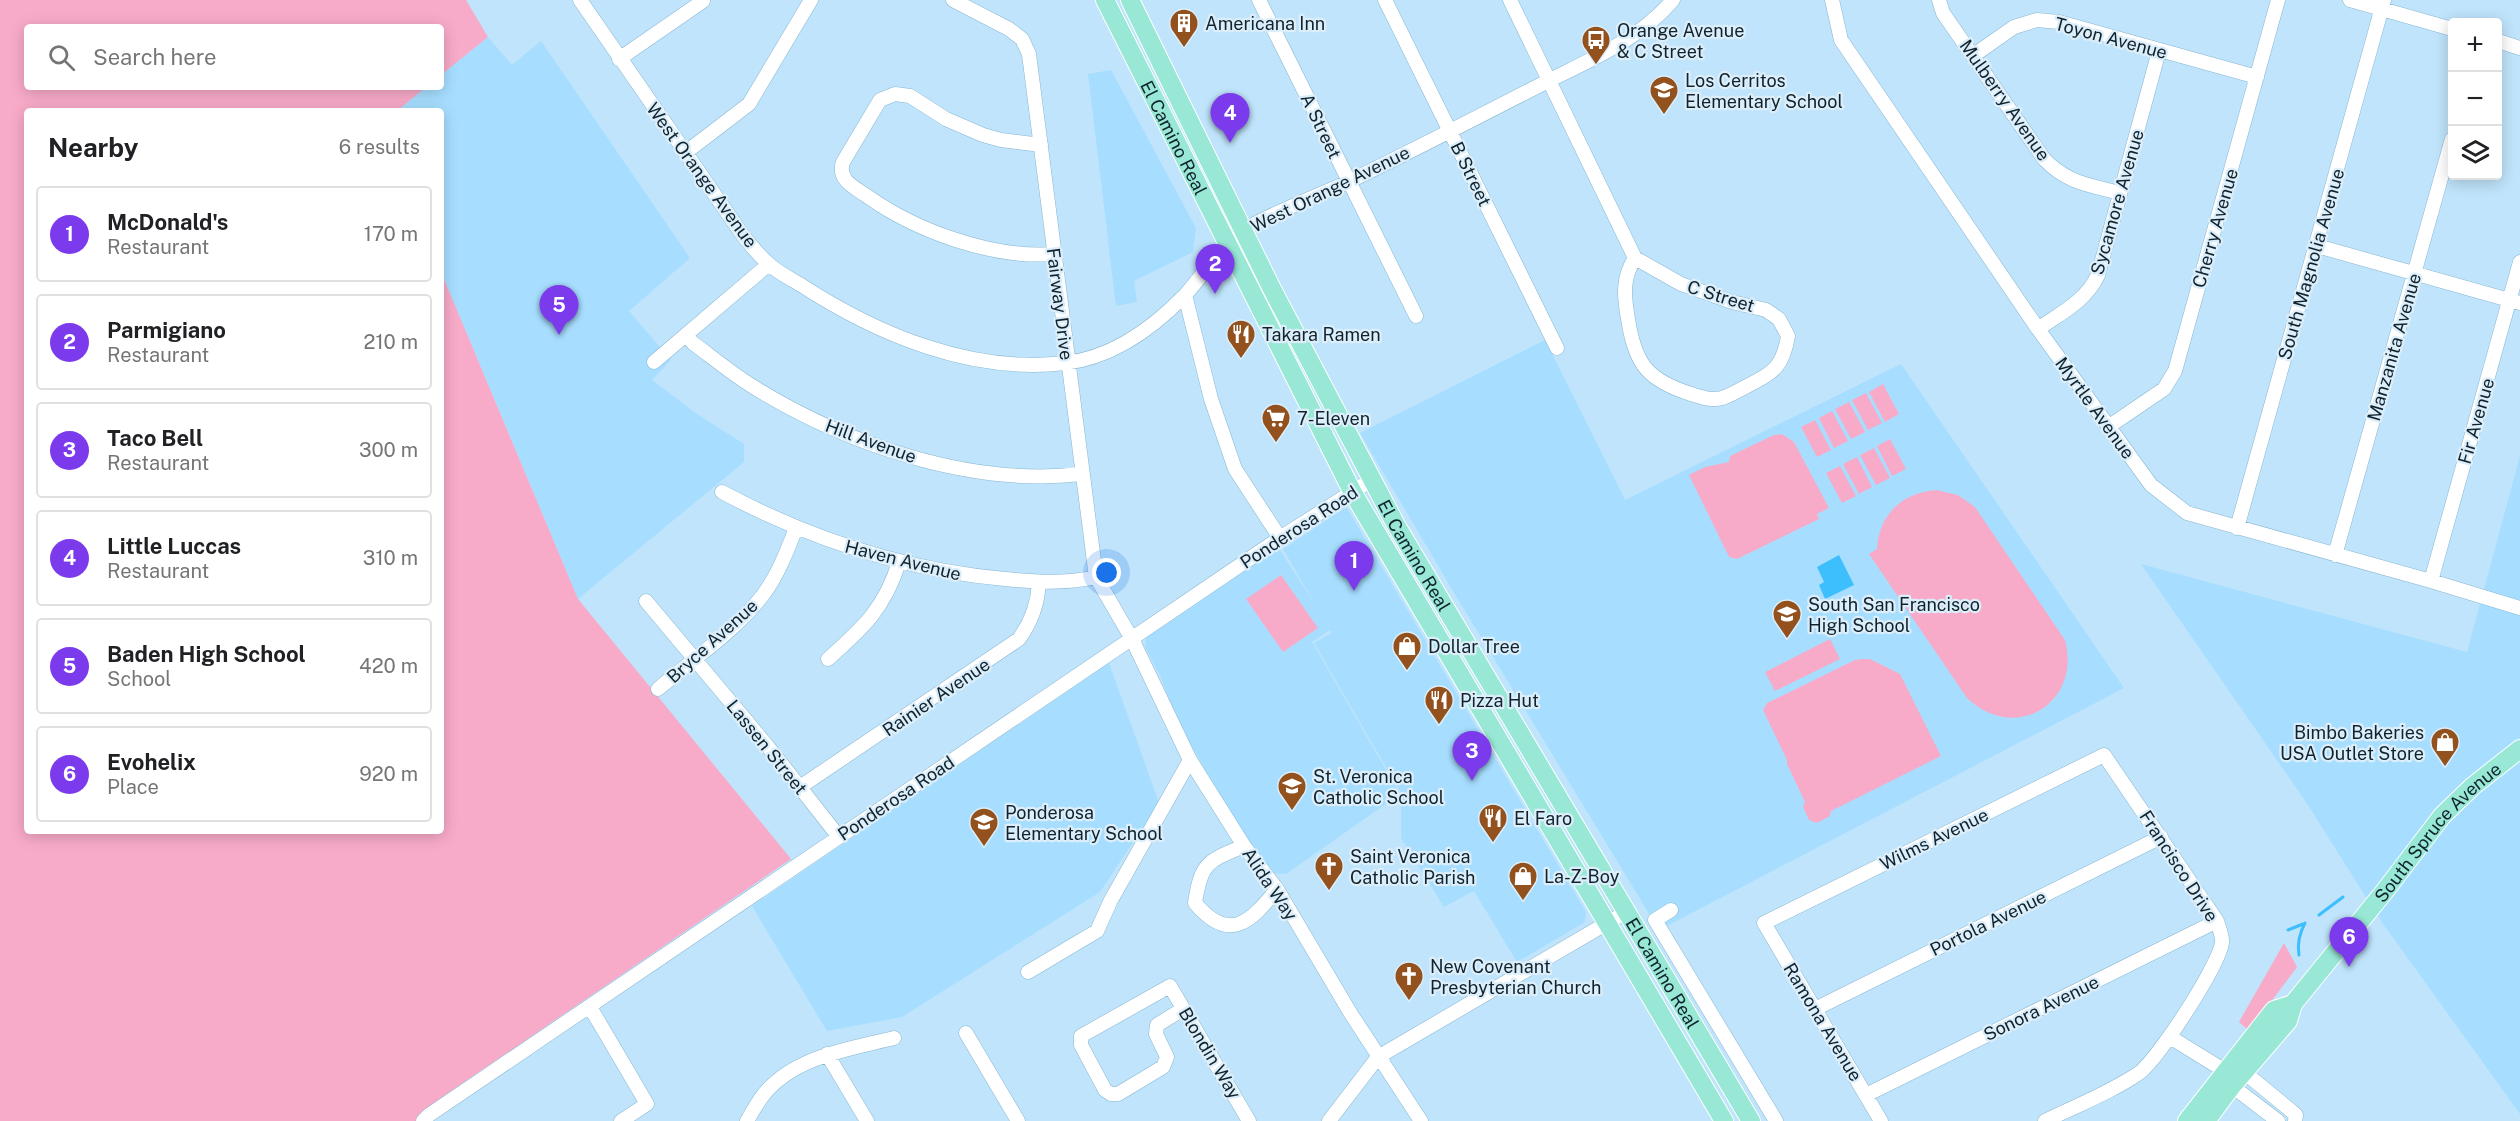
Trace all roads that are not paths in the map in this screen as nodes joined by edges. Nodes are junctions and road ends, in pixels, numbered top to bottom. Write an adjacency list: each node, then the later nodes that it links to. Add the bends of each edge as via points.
1 (580, 0): 21 (street, West Orange Avenue)
2 (811, 0): 26 (street, via 749,104)
3 (953, 0): 25 (street, Fairway Drive, via 1022,39 1029,54)
4 (1105, 0): 31 (main road, El Camino Real)
5 (1130, 0): 30 (main road, El Camino Real)
6 (1259, 0): 28 (street, A Street)
7 (1385, 0): 24 (street, B Street)
8 (1510, 0): 23 (street)
9 (1673, 0): 23 (street, West Orange Avenue, via 1629,39)
10 (1832, 0): 41 (street, Myrtle Avenue, via 1841,40)
11 (1938, 0): 20 (street, Mulberry Avenue)
12 (2278, 0): 22 (street, Cherry Avenue)
13 (2350, 0): 15 (street)
14 (703, 1): 21 (street)
15 (2383, 4): 16 (street); 32 (street, South Magnolia Avenue)
16 (2448, 28)
17 (2502, 42): 18 (street)
18 (2520, 48)
19 (2159, 51): 20 (street, Toyon Avenue, via 2059,22 2037,20 2014,27); 22 (street, Toyon Avenue); 29 (street, Sycamore Avenue)
20 (1974, 55): 29 (street, Mulberry Avenue, via 2056,171 2071,180)
21 (619, 59): 26 (street, West Orange Avenue)
22 (2257, 77): 46 (street, Cherry Avenue, via 2175,371 2164,389)
23 (1549, 80): 24 (street, West Orange Avenue); 34 (street)
24 (1450, 131): 28 (street, West Orange Avenue); 43 (street, B Street)
25 (1041, 146): 33 (street, Fairway Drive); 33 (street, via 983,135 946,119 910,96 895,94 880,100 843,162 842,173 847,183 875,202 939,234 997,250)
26 (685, 153): 36 (street, West Orange Avenue, via 744,237)
27 (2448, 153): 37 (street, Manzanita Avenue)
28 (1349, 181): 30 (street, West Orange Avenue); 40 (street, A Street)
29 (2120, 193): 41 (street, Sycamore Avenue, via 2092,289)
30 (1245, 230): 31 (street, West Orange Avenue); 48 (main road, El Camino Real)
31 (1227, 246): 38 (street, West Orange Avenue); 50 (main road, El Camino Real)
32 (2317, 246): 37 (street); 52 (street, South Magnolia Avenue)
33 (1054, 254): 45 (street, Fairway Drive)
34 (1635, 258): 34 (street, C Street, via 1681,284 1766,310 1779,319 1788,336 1780,363 1769,375 1721,398 1707,399 1654,379 1632,345 1624,294 1627,271)
35 (2520, 262): 39 (street, Fir Avenue)
36 (769, 264): 42 (street); 45 (street, West Orange Avenue, via 839,310 915,343 993,362 1033,366)
37 (2414, 273): 39 (street); 54 (street, Manzanita Avenue)
38 (1185, 295): 45 (street, West Orange Avenue, via 1149,327 1102,355); 53 (street, via 1211,399 1235,469)
39 (2515, 302): 57 (street, Fir Avenue)
40 (1416, 316)
41 (2038, 329): 46 (street, Myrtle Avenue)
42 (686, 334): 44 (street); 47 (street, Hill Avenue, via 750,385 788,407 826,426 912,458 1004,474 1051,478)
43 (1557, 348)
44 (654, 362)
45 (1068, 363): 47 (street, Fairway Drive)
46 (2108, 427): 52 (street, Myrtle Avenue, via 2151,485 2187,513)
47 (1081, 474): 56 (street, Fairway Drive)
48 (1371, 480): 50 (street, Ponderosa Road); 74 (main road, El Camino Real)
49 (722, 492): 51 (street, Haven Avenue)
50 (1353, 494): 53 (street, Ponderosa Road); 77 (main road, El Camino Real)
51 (796, 528): 55 (street, Haven Avenue); 62 (street, Bryce Avenue, via 764,593)
52 (2237, 528): 54 (street, Myrtle Avenue)
53 (1280, 538): 61 (street, Ponderosa Road)
54 (2335, 555): 57 (street, Myrtle Avenue)
55 (899, 562): 58 (street, Haven Avenue, via 967,576); 63 (street, via 881,606 863,628)
56 (1096, 577): 58 (street, Haven Avenue, via 1076,582); 61 (street, Fairway Drive)
57 (2431, 580): 60 (street, Myrtle Avenue)
58 (1039, 582): 68 (street, Rainier Avenue, via 1036,609 1019,639)
59 (646, 601): 62 (street, Lassen Street)
60 (2520, 608)
61 (1132, 639): 67 (street, Alida Way); 69 (street, Ponderosa Road)
62 (695, 658): 64 (street, Bryce Avenue); 68 (street, Lassen Street)
63 (828, 658)
64 (658, 689)
65 (2520, 749): 87 (main road, South Spruce Avenue, via 2442,816 2293,1004 2274,1010)
66 (2104, 755): 70 (street, Francisco Drive); 76 (street, Wilms Avenue)
67 (1190, 760): 71 (street, Alida Way); 78 (street, via 1097,931)
68 (800, 787): 69 (street, Lassen Street)
69 (839, 837): 79 (street, Ponderosa Road)
70 (2162, 837): 75 (street, Francisco Drive); 81 (street, Portola Avenue)
71 (1244, 846): 72 (street, Alida Way); 72 (street, via 1210,862 1199,879 1196,903 1205,915 1220,925 1242,923 1257,915)
72 (1277, 889): 86 (street, Alida Way)
73 (1671, 910): 99 (street, via 1655,920)
74 (1626, 912): 77 (street); 98 (main road, El Camino Real)
75 (2217, 921): 83 (street, Francisco Drive, via 2222,941 2217,958); 88 (street, Sonora Avenue)
76 (1764, 923): 81 (street, Ramona Avenue)
77 (1607, 924): 86 (street); 97 (main road, El Camino Real)
78 (1028, 972)
79 (590, 1007): 89 (street, Ponderosa Road); 90 (street, via 647,1104)
80 (1183, 1009): 80 (street, Blondin Way, via 1170,986 1081,1036 1081,1046 1107,1093 1118,1094 1163,1067 1167,1057 1156,1034 1157,1025); 94 (street, Blondin Way)
81 (1815, 1009): 88 (street, Ramona Avenue)
82 (966, 1033): 93 (street)
83 (2170, 1037): 87 (street); 101 (street, Francisco Drive, via 2154,1060 2138,1073)
84 (894, 1038): 85 (street)
85 (827, 1054): 91 (street, via 793,1070 765,1092); 92 (street)
86 (1378, 1057): 95 (street); 96 (street, Alida Way)
87 (2234, 1076): 102 (main road, South Spruce Avenue); 103 (main road, South Spruce Avenue); 104 (street); 105 (street, via 2289,1109)
88 (1866, 1095): 100 (street, Ramona Avenue)
89 (423, 1121)
90 (621, 1121)
91 (747, 1121)
92 (867, 1121)
93 (1018, 1121)
94 (1249, 1121)
95 (1329, 1121)
96 (1420, 1121)
97 (1724, 1121)
98 (1751, 1121)
99 (1776, 1121)
100 (1881, 1121)
101 (2045, 1121)
102 (2187, 1121)
103 (2206, 1121)
104 (2278, 1121)
105 (2295, 1121)

